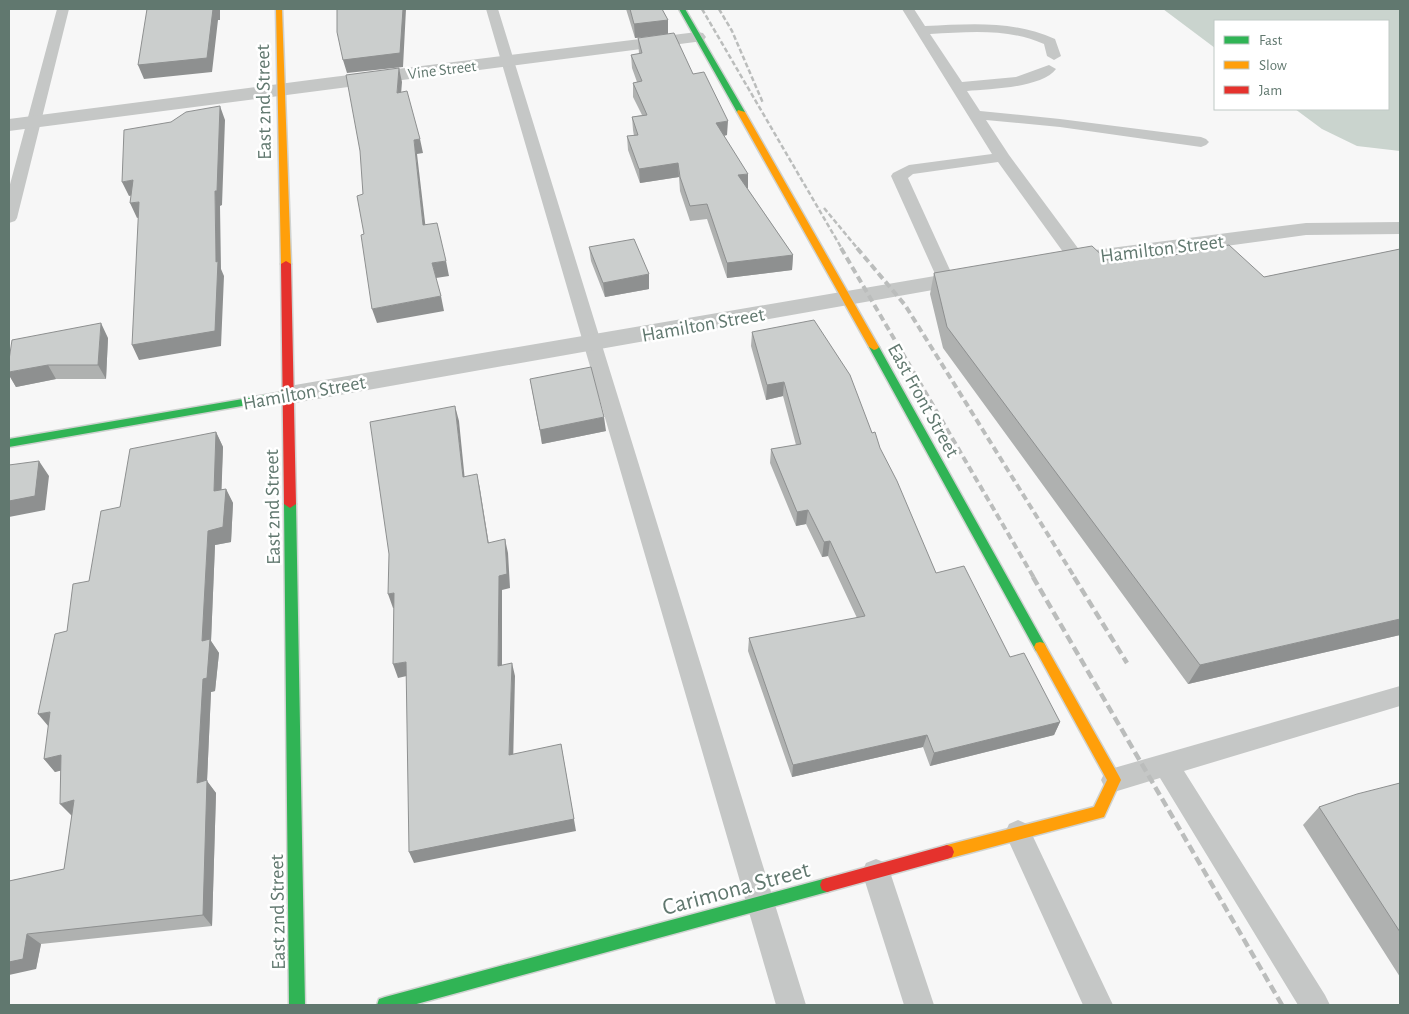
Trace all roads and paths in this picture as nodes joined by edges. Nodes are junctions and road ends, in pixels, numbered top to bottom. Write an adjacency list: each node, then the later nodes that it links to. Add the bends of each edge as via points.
1 (63, 9): 12 (lane)
2 (279, 9): 10 (street, East 2nd Street)
3 (492, 9): 8 (lane)
4 (682, 9): 7 (street, East Front Street)
5 (908, 9): 6 (lane)
6 (921, 30): 9 (lane); 9 (lane, via 991,28 1022,31 1050,42 1052,62 1035,77 1001,85)
7 (697, 37): 8 (street, Vine Street); 22 (street, East Front Street)
8 (508, 62): 10 (street, Vine Street); 23 (lane)
9 (957, 87): 11 (lane)
10 (282, 89): 12 (street, Vine Street); 24 (street, East 2nd Street)
11 (976, 116): 14 (lane, via 1060,122); 15 (lane)
12 (33, 122): 13 (street, Vine Street); 16 (lane)
13 (9, 125)
14 (1202, 142)
15 (1002, 158): 18 (lane); 21 (lane, via 909,170 899,176)
16 (9, 218)
17 (1400, 228): 18 (street, Hamilton Street, via 1306,229)
18 (1077, 259): 19 (street, Hamilton Street)
19 (1040, 265)
20 (993, 273): 21 (street, Hamilton Street)
21 (946, 281): 22 (street, Hamilton Street)
22 (847, 299): 23 (street, Hamilton Street); 28 (street, East Front Street)
23 (591, 343): 24 (street, Hamilton Street); 31 (lane)
24 (289, 395): 25 (street, Hamilton Street); 32 (street, East 2nd Street)
25 (9, 444)
26 (1400, 696): 27 (lane)
27 (1165, 764): 28 (lane); 37 (lane)
28 (1114, 780): 29 (street, Carimona Street, via 1099,812)
29 (1018, 832): 30 (street, Carimona Street); 36 (lane)
30 (876, 872): 31 (street, Carimona Street); 35 (lane)
31 (760, 904): 33 (street, Carimona Street); 34 (lane)
32 (297, 1005)
33 (385, 1005)
34 (791, 1005)
35 (919, 1005)
36 (1098, 1005)
37 (1314, 1005)

